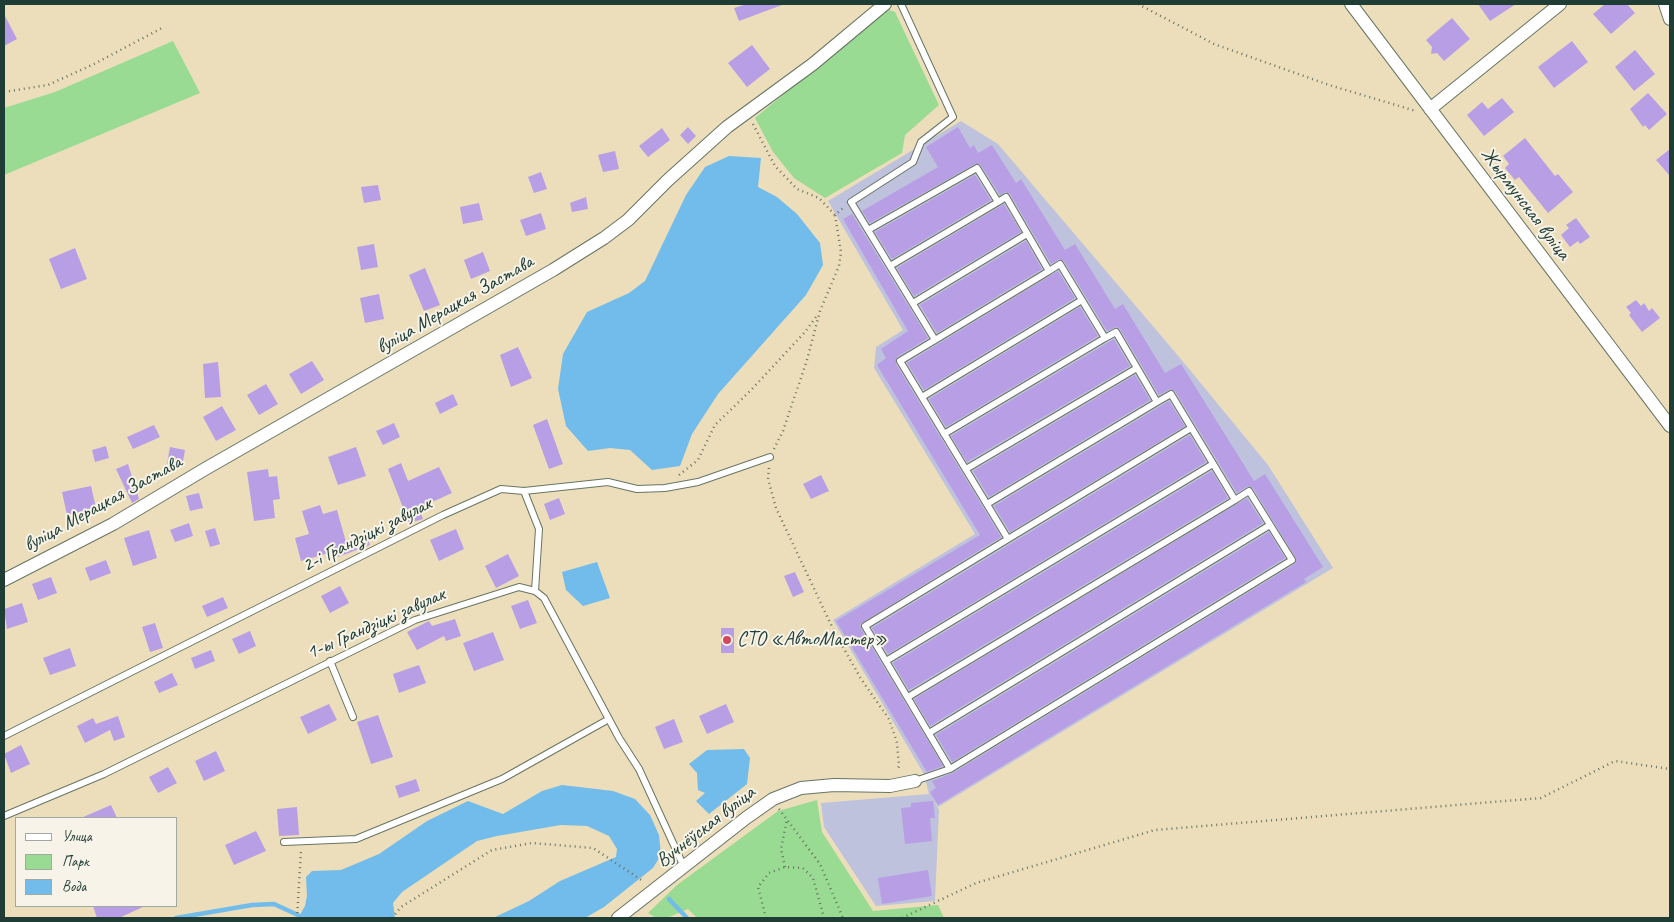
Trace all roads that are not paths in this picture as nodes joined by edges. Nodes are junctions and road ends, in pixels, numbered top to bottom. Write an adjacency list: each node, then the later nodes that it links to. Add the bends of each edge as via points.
1 (885, 4): 31 (street, вуліца Мерацкая Застава, via 836,46 746,112 668,180 628,220 553,270 113,524)
2 (901, 4): 9 (lane, via 954,117 921,142 914,162 851,202)
3 (1351, 4): 7 (street, Жырмунская вуліца)
4 (1560, 4): 7 (street)
5 (1665, 4): 6 (street)
6 (1670, 19)
7 (1430, 109): 20 (street, Жырмунская вуліца)
8 (998, 202): 9 (lane, via 976,168); 10 (lane, via 1006,198); 11 (lane)
9 (868, 230): 11 (lane)
10 (1027, 234): 12 (lane); 14 (lane)
11 (890, 266): 14 (lane)
12 (1049, 271): 13 (lane, via 1060,264); 16 (lane)
13 (1082, 300): 15 (lane); 18 (lane)
14 (913, 303): 16 (lane)
15 (1106, 338): 17 (lane, via 1116,332); 22 (lane)
16 (935, 340): 18 (lane, via 900,360)
17 (1137, 368): 19 (lane); 25 (lane)
18 (922, 397): 22 (lane)
19 (1157, 402): 21 (lane, via 1171,394); 28 (lane)
20 (1670, 426)
21 (1191, 428): 24 (lane); 30 (lane)
22 (944, 434): 25 (lane)
23 (770, 457): 26 (lane, 2-і Грандзіцкі завулак, via 698,482 665,488 636,489 608,482)
24 (1212, 464): 27 (lane); 34 (lane)
25 (966, 469): 28 (lane)
26 (524, 491): 32 (lane, via 539,529); 39 (lane, 2-і Грандзіцкі завулак, via 501,489 442,515)
27 (1235, 500): 29 (lane, via 1249,491); 35 (lane)
28 (987, 504): 30 (lane)
29 (1270, 525): 38 (lane); 40 (lane, via 1292,560)
30 (1008, 539): 34 (lane, via 865,626)
31 (4, 580)
32 (535, 591): 33 (lane, 1-ы Грандзіцкі завулак, via 519,587 457,605 416,620); 37 (lane, via 544,598)
33 (330, 661): 36 (lane); 42 (lane, 1-ы Грандзіцкі завулак, via 104,774)
34 (886, 661): 35 (lane)
35 (908, 697): 38 (lane)
36 (353, 718)
37 (609, 719): 43 (lane, via 502,779 356,839); 44 (lane, via 653,798)
38 (929, 733): 40 (lane)
39 (4, 736)
40 (950, 769): 41 (lane)
41 (914, 781): 44 (street, Вучнёўская вуліца, via 890,786 801,788 773,799)
42 (4, 816)
43 (284, 842)
44 (684, 867): 45 (street, Вучнёўская вуліца)
45 (622, 917)

